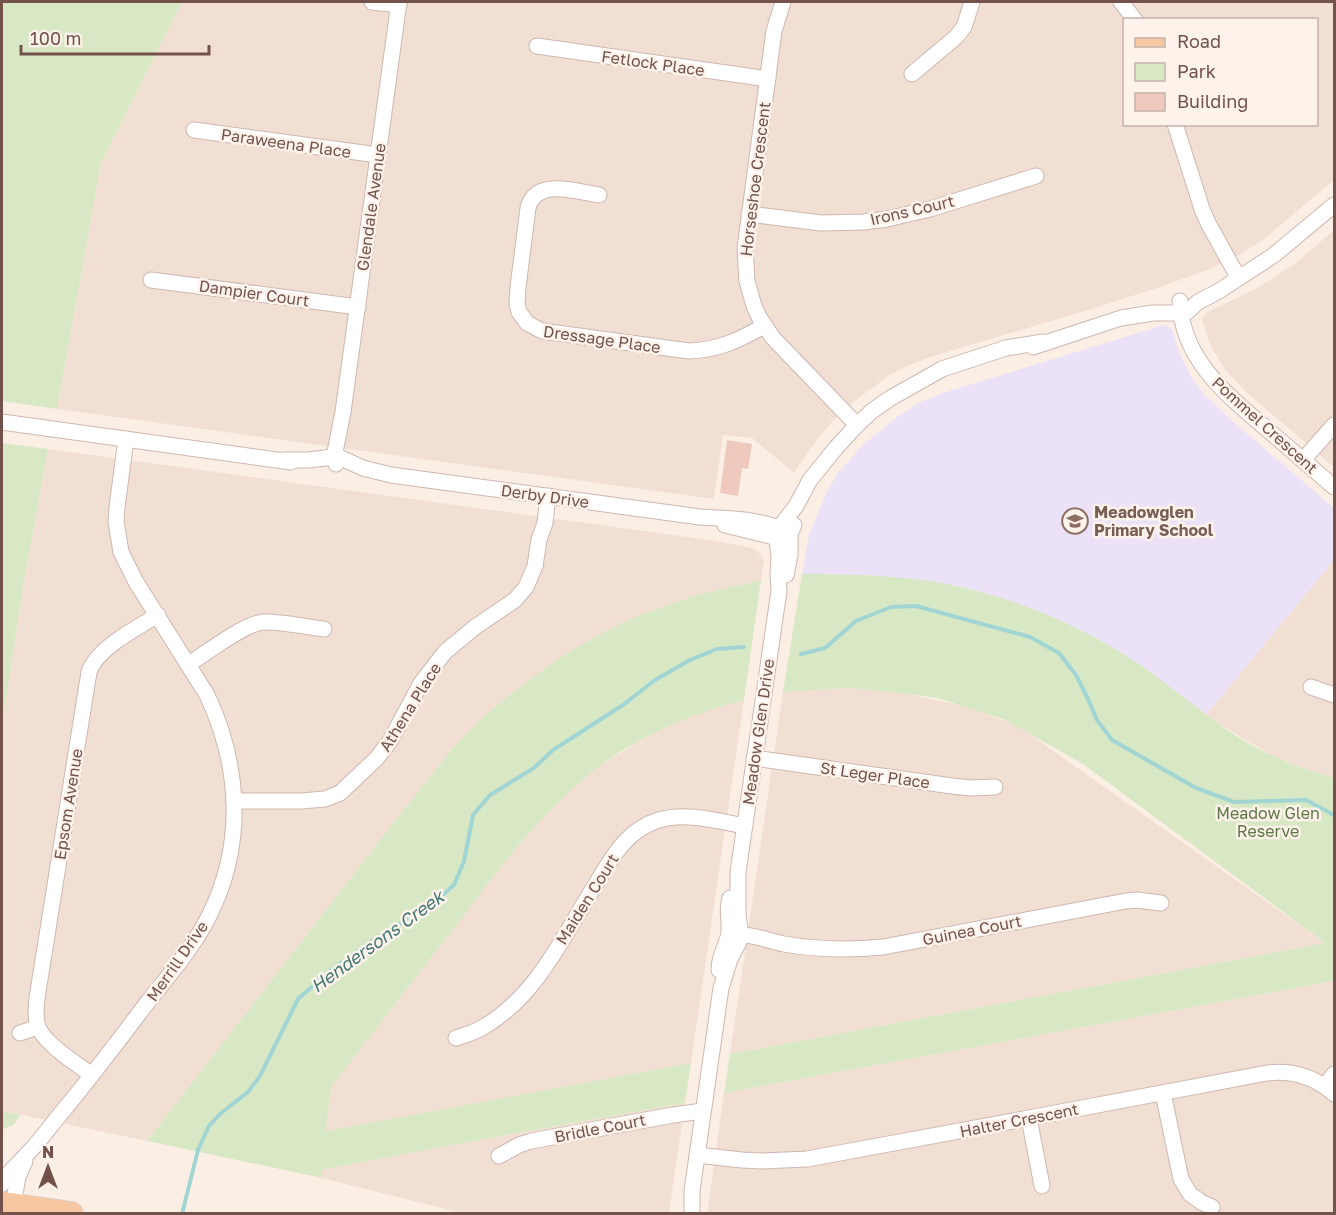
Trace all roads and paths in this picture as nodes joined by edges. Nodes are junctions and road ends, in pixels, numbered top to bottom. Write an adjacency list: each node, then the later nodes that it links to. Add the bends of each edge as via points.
1 (372, 2): 5 (street)
2 (783, 2): 9 (street, Horseshoe Crescent, via 774,31)
3 (972, 2): 8 (street, via 964,27 956,37)
4 (1120, 2): 6 (street)
5 (399, 3): 12 (street, Glendale Avenue)
6 (1133, 18)
7 (537, 46): 9 (street, Fetlock Place)
8 (912, 74)
9 (768, 79): 16 (street, Horseshoe Crescent)
10 (1176, 126): 17 (street, via 1202,209)
11 (194, 130): 12 (street, Paraweena Place)
12 (378, 155): 19 (street, Glendale Avenue)
13 (1036, 176): 16 (street, Irons Court, via 919,212 876,220 821,223)
14 (599, 195): 21 (street, Dressage Place, via 556,188 532,198 517,296 519,312 526,323 542,331 688,351 727,345)
15 (1335, 205): 17 (street, Meadow Glen Drive, via 1274,255)
16 (749, 214): 21 (street, Horseshoe Crescent, via 747,281)
17 (1238, 277): 20 (street, Meadow Glen Drive, via 1208,285)
18 (151, 280): 19 (street, Dampier Court)
19 (358, 307): 26 (street, Glendale Avenue, via 336,442)
20 (1183, 309): 23 (street, Meadow Glen Drive, via 1157,303 1042,342 954,364 889,399); 27 (street, Pommel Crescent, via 1200,360 1211,378)
21 (764, 326): 23 (street, Horseshoe Crescent)
22 (2, 422): 25 (street, Derby Drive)
23 (857, 425): 30 (street, Meadow Glen Drive, via 825,462 807,505 791,530)
24 (1335, 425): 27 (street)
25 (126, 439): 26 (street, Derby Drive, via 283,460); 31 (street, Merrill Drive, via 117,507 118,539 127,566)
26 (337, 460): 29 (street, Derby Drive, via 391,475)
27 (1303, 460): 28 (street, Pommel Crescent)
28 (1335, 487)
29 (544, 496): 30 (street, Derby Drive, via 700,517 744,531); 38 (street, Athena Place, via 545,523 526,587 508,606 445,652 413,695 384,750 346,788 325,799)
30 (782, 533): 36 (street, Meadow Glen Drive, via 790,555 779,591)
31 (158, 615): 33 (street, Merrill Drive); 42 (street, Epsom Avenue, via 107,648 89,672 37,998)
32 (324, 629): 33 (street, via 272,622 253,624)
33 (189, 664): 38 (street, Merrill Drive, via 223,733)
34 (1311, 687): 35 (street)
35 (1335, 695)
36 (754, 758): 37 (street, St Leger Place, via 971,789); 39 (street, Meadow Glen Drive)
37 (995, 788)
38 (234, 801): 45 (street, Merrill Drive, via 231,852 210,915 183,957)
39 (745, 826): 41 (street, Meadow Glen Drive, via 738,872 728,902); 44 (street, Maiden Court, via 674,817 659,820 627,838 533,984 497,1018)
40 (1161, 903): 41 (street, Guinea Court, via 1126,901 883,947 847,950)
41 (736, 937): 48 (street, Meadow Glen Drive, via 720,957 721,988)
42 (38, 1027): 43 (street); 45 (street, via 52,1044)
43 (20, 1033)
44 (456, 1038)
45 (92, 1075): 50 (street, Merrill Drive)
46 (1332, 1085): 47 (street, Halter Crescent, via 1281,1072)
47 (1163, 1093): 49 (street, Halter Crescent); 57 (street, via 1181,1179 1190,1194)
48 (703, 1112): 51 (street, Meadow Glen Drive); 52 (street, Bridle Court, via 531,1141)
49 (1029, 1118): 51 (street, Halter Crescent, via 807,1159 762,1161); 54 (street)
50 (29, 1153): 53 (street, Merrill Drive); 56 (street, Merrill Drive)
51 (697, 1155): 55 (street, Meadow Glen Drive)
52 (499, 1156)
53 (2, 1184)
54 (1042, 1186)
55 (692, 1191): 59 (street, Meadow Glen Drive); 60 (street, Meadow Glen Drive)
56 (7, 1205): 58 (main road)
57 (1212, 1207)
58 (71, 1214)
59 (683, 1214)
60 (692, 1214)

